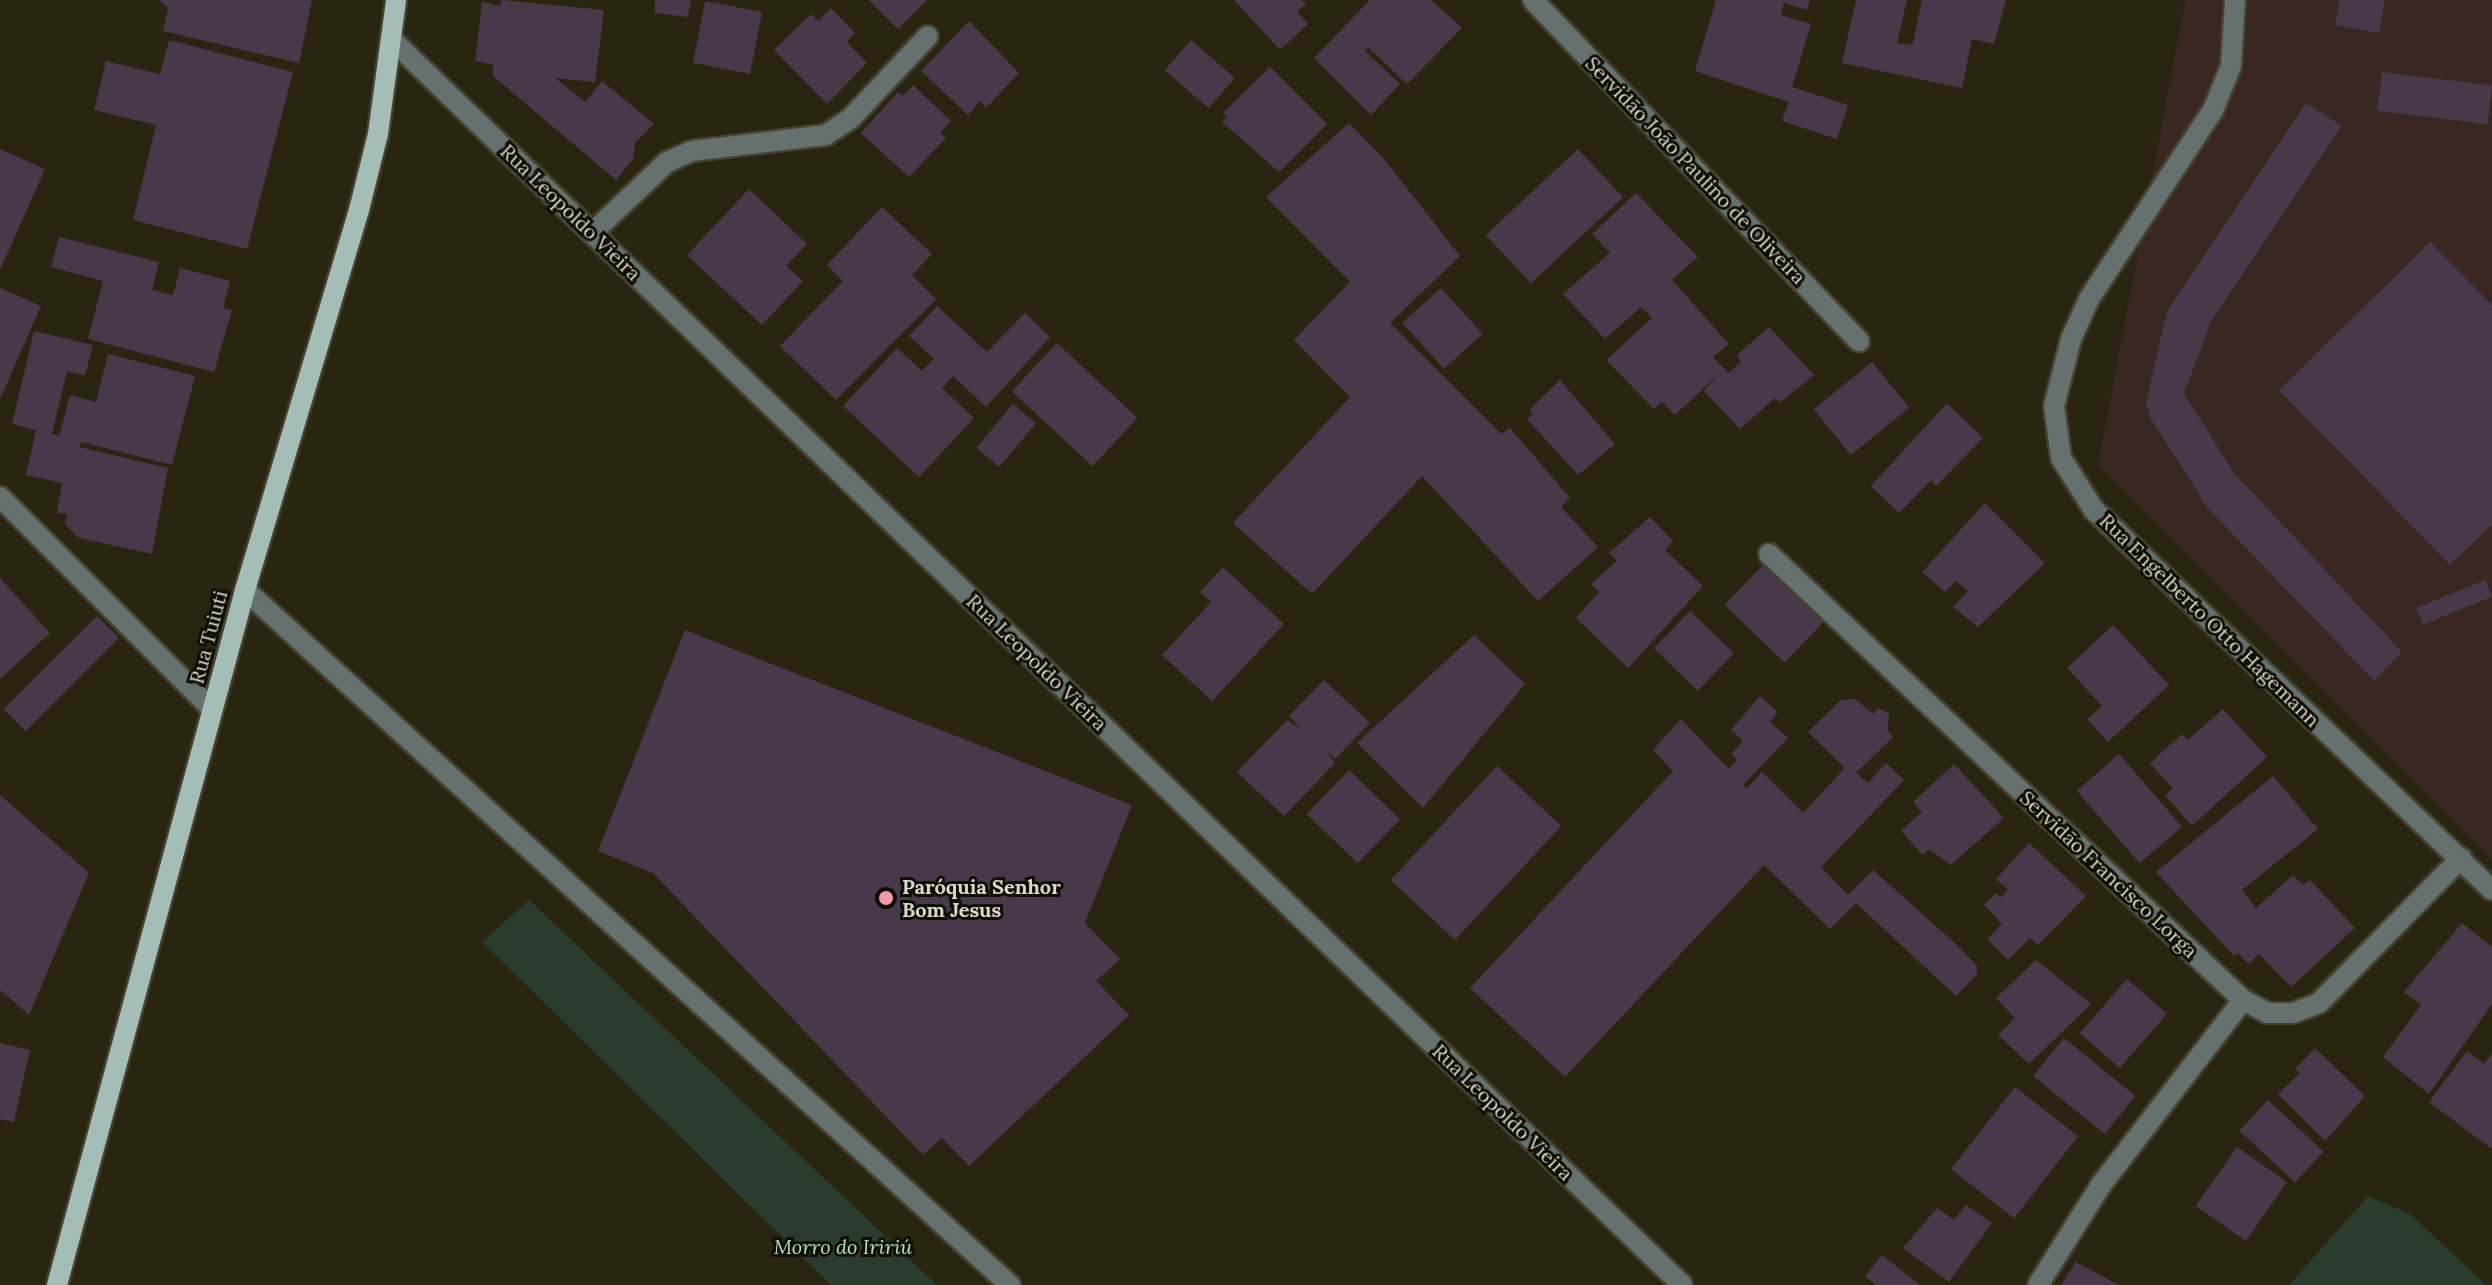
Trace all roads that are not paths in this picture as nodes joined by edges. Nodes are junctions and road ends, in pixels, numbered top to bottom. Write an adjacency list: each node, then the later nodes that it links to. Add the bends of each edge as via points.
1 (396, 0): 5 (main road, Rua Tuiuti)
2 (1533, 0): 7 (street, Servidão João Paulino de Oliveira)
3 (2235, 0): 12 (street, Rua Engelberto Otto Hagemann, via 2231,66 2213,110 2089,299 2071,339 2054,406 2061,458 2094,510)
4 (928, 36): 6 (street, via 851,118 826,135 692,151 667,162)
5 (391, 39): 6 (street, Rua Leopoldo Vieira); 10 (main road, Rua Tuiuti, via 378,134 359,210)
6 (592, 233): 17 (street, Rua Leopoldo Vieira)
7 (1859, 341)
8 (0, 497): 11 (street)
9 (1769, 554): 14 (street, Servidão Francisco Lorga)
10 (245, 590): 11 (main road, Rua Tuiuti); 16 (street)
11 (213, 710): 15 (main road, Rua Tuiuti)
12 (2461, 858): 13 (street, Rua Engelberto Otto Hagemann); 14 (street, Servidão Francisco Lorga, via 2319,1003 2293,1013 2267,1013)
13 (2492, 890)
14 (2243, 1000): 18 (street, via 2101,1185)
15 (57, 1285)
16 (1010, 1285)
17 (1682, 1285)
18 (2038, 1285)

